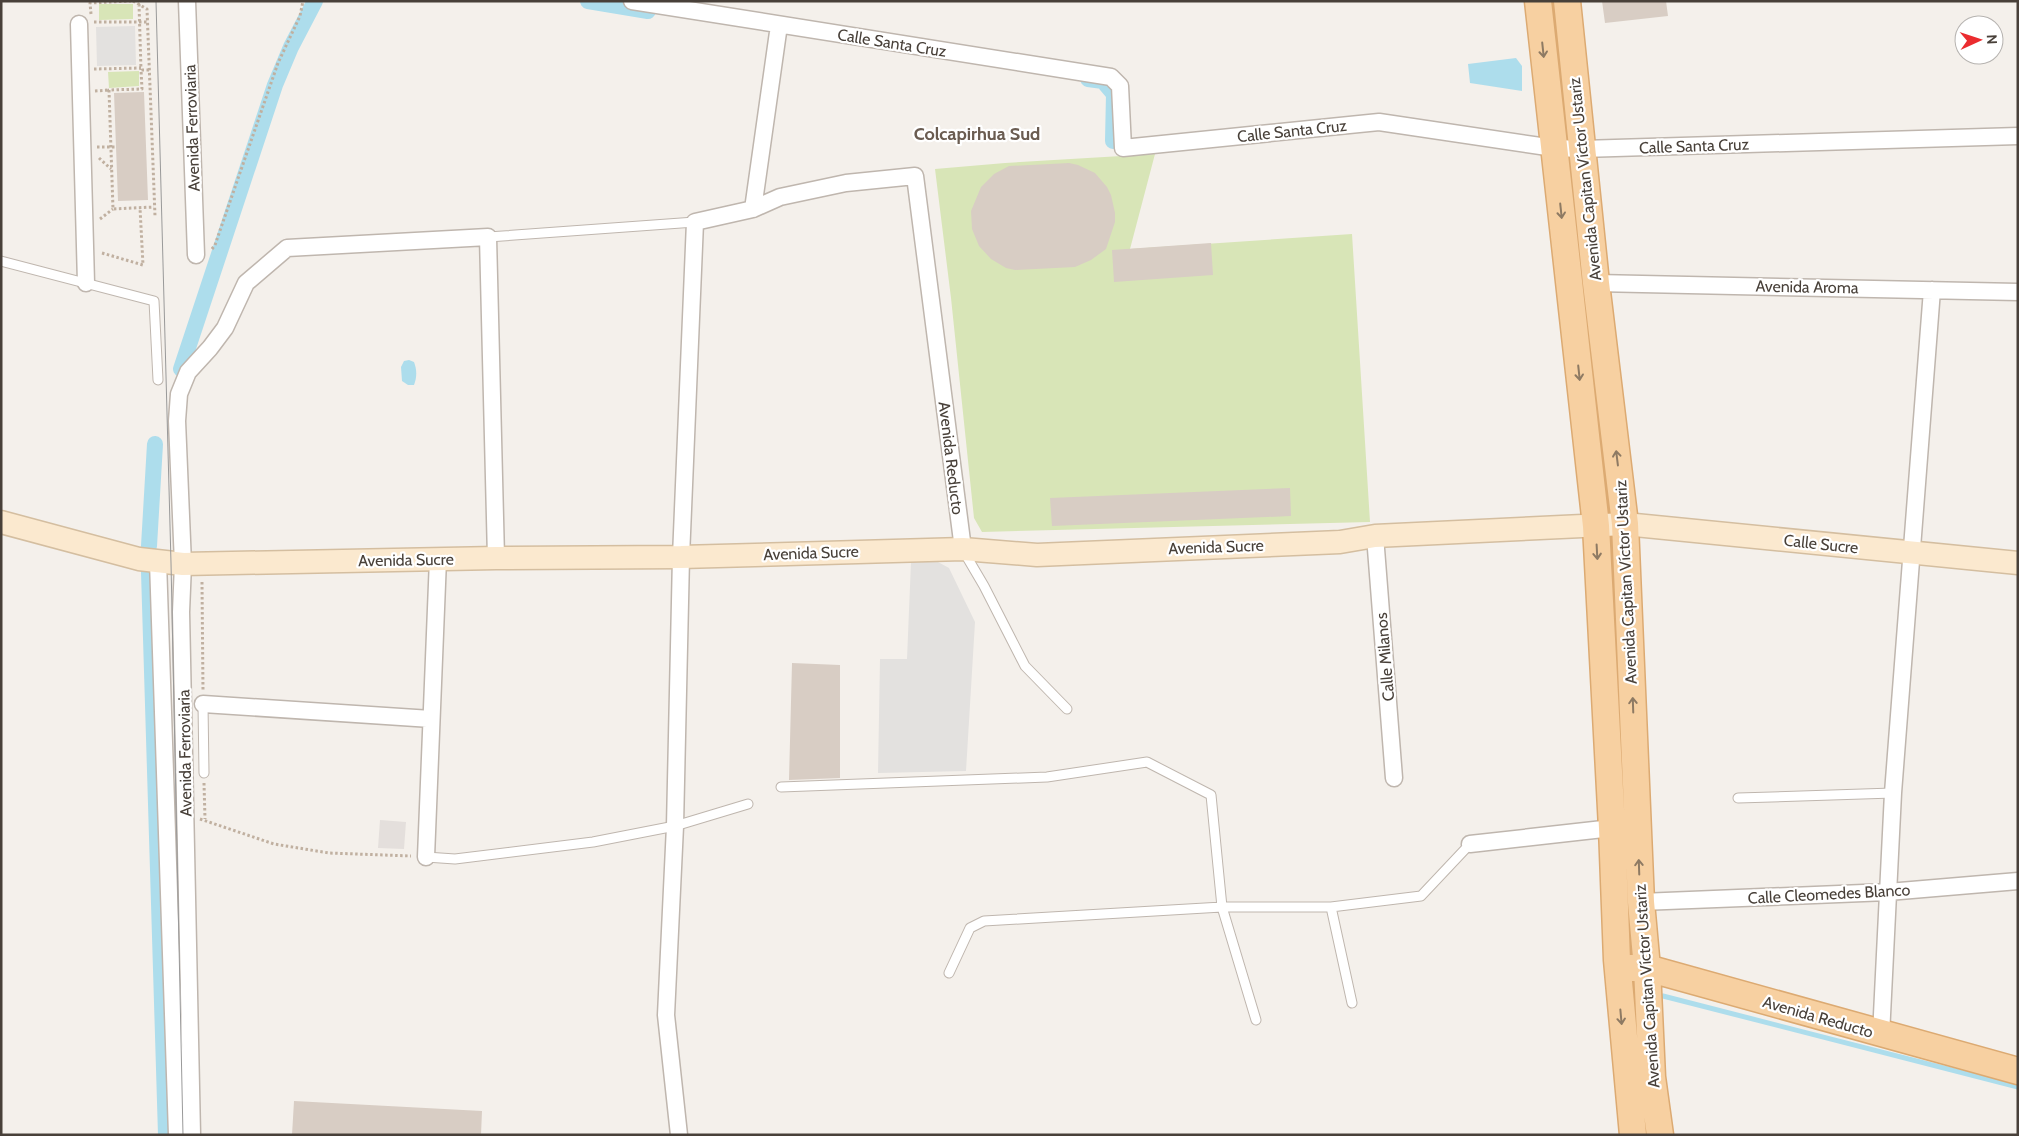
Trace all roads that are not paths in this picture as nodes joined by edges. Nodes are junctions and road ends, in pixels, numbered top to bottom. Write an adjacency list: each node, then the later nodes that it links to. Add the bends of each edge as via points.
1 (187, 1): 13 (street, Avenida Ferroviaria)
2 (632, 1): 6 (street, Calle Santa Cruz)
3 (1538, 1): 8 (main road, Avenida Capitan Víctor Ustariz, one-way to 8)
4 (1567, 1): 9 (main road, Avenida Capitan Víctor Ustariz)
5 (85, 23): 15 (street)
6 (778, 25): 8 (street, Calle Santa Cruz, via 1111,77 1120,86 1123,148 1379,122); 10 (street)
7 (2018, 136): 9 (street, Calle Santa Cruz)
8 (1554, 148): 9 (street, Calle Santa Cruz); 22 (main road, Avenida Capitan Víctor Ustariz, one-way to 22)
9 (1582, 149): 16 (main road, Avenida Capitan Víctor Ustariz)
10 (753, 209): 11 (street); 24 (street, Avenida Reducto, via 780,197 846,183 915,176)
11 (695, 222): 12 (lane); 26 (street)
12 (488, 237): 27 (street); 31 (street, Avenida Ferroviaria, via 287,248 246,283 225,328 188,372 180,394 177,421)
13 (196, 255)
14 (1, 261): 15 (lane)
15 (86, 283): 19 (lane, via 154,301)
16 (1596, 283): 17 (street, Avenida Aroma); 21 (main road, Avenida Capitan Víctor Ustariz, one-way to 16)
17 (1932, 290): 18 (street, Avenida Aroma); 25 (street)
18 (2018, 292)
19 (158, 380)
20 (1, 522): 29 (street, Avenida Sucre, via 139,559)
21 (1625, 524): 22 (street, Avenida Sucre); 25 (street, Calle Sucre); 47 (main road, Avenida Capitan Víctor Ustariz, one-way to 21)
22 (1596, 526): 23 (street, Avenida Sucre); 42 (main road, Avenida Capitan Víctor Ustariz, one-way to 42)
23 (1375, 536): 24 (street, Avenida Sucre, via 1340,542 1037,555); 36 (street, Calle Milanos)
24 (962, 549): 26 (street, Avenida Sucre); 33 (lane, Avenida Reducto, via 1025,666)
25 (1911, 553): 30 (street, Calle Sucre); 38 (street)
26 (681, 557): 27 (street, Avenida Sucre); 41 (street)
27 (496, 558): 28 (street, Avenida Sucre)
28 (438, 559): 31 (street, Avenida Sucre); 34 (street)
29 (158, 561): 31 (street, Avenida Sucre); 57 (street, Avenida Ferroviaria)
30 (2018, 563)
31 (192, 564): 58 (street, Avenida Ferroviaria, via 181,612)
32 (203, 704): 34 (street); 35 (lane)
33 (1067, 709)
34 (431, 719): 44 (street)
35 (204, 773)
36 (1394, 778)
37 (781, 787): 48 (lane, via 1047,777 1147,762 1211,795)
38 (1893, 793): 39 (lane); 46 (street)
39 (1738, 798)
40 (748, 804): 41 (lane)
41 (675, 826): 44 (lane, via 583,843 455,859); 59 (street, via 666,1015)
42 (1612, 828): 43 (street); 50 (main road, Avenida Capitan Víctor Ustariz)
43 (1470, 844): 49 (lane, via 1421,896)
44 (426, 857)
45 (2018, 881): 46 (street, Calle Cleomedes Blanco)
46 (1888, 892): 47 (street, Calle Cleomedes Blanco); 55 (street)
47 (1641, 902): 51 (main road, Avenida Capitan Víctor Ustariz)
48 (1222, 907): 49 (lane); 52 (lane, via 984,921 970,928); 54 (lane)
49 (1332, 907): 53 (lane)
50 (1618, 968): 51 (main road, Avenida Reducto); 60 (main road, Avenida Capitan Víctor Ustariz, one-way to 60)
51 (1647, 968): 55 (main road, Avenida Reducto); 61 (main road, Avenida Capitan Víctor Ustariz, via 1652,1077)
52 (949, 973)
53 (1352, 1003)
54 (1256, 1020)
55 (1881, 1035): 56 (main road, Avenida Reducto)
56 (2018, 1071)
57 (177, 1135)
58 (192, 1135)
59 (678, 1135)
60 (1633, 1135)
61 (1660, 1135)

